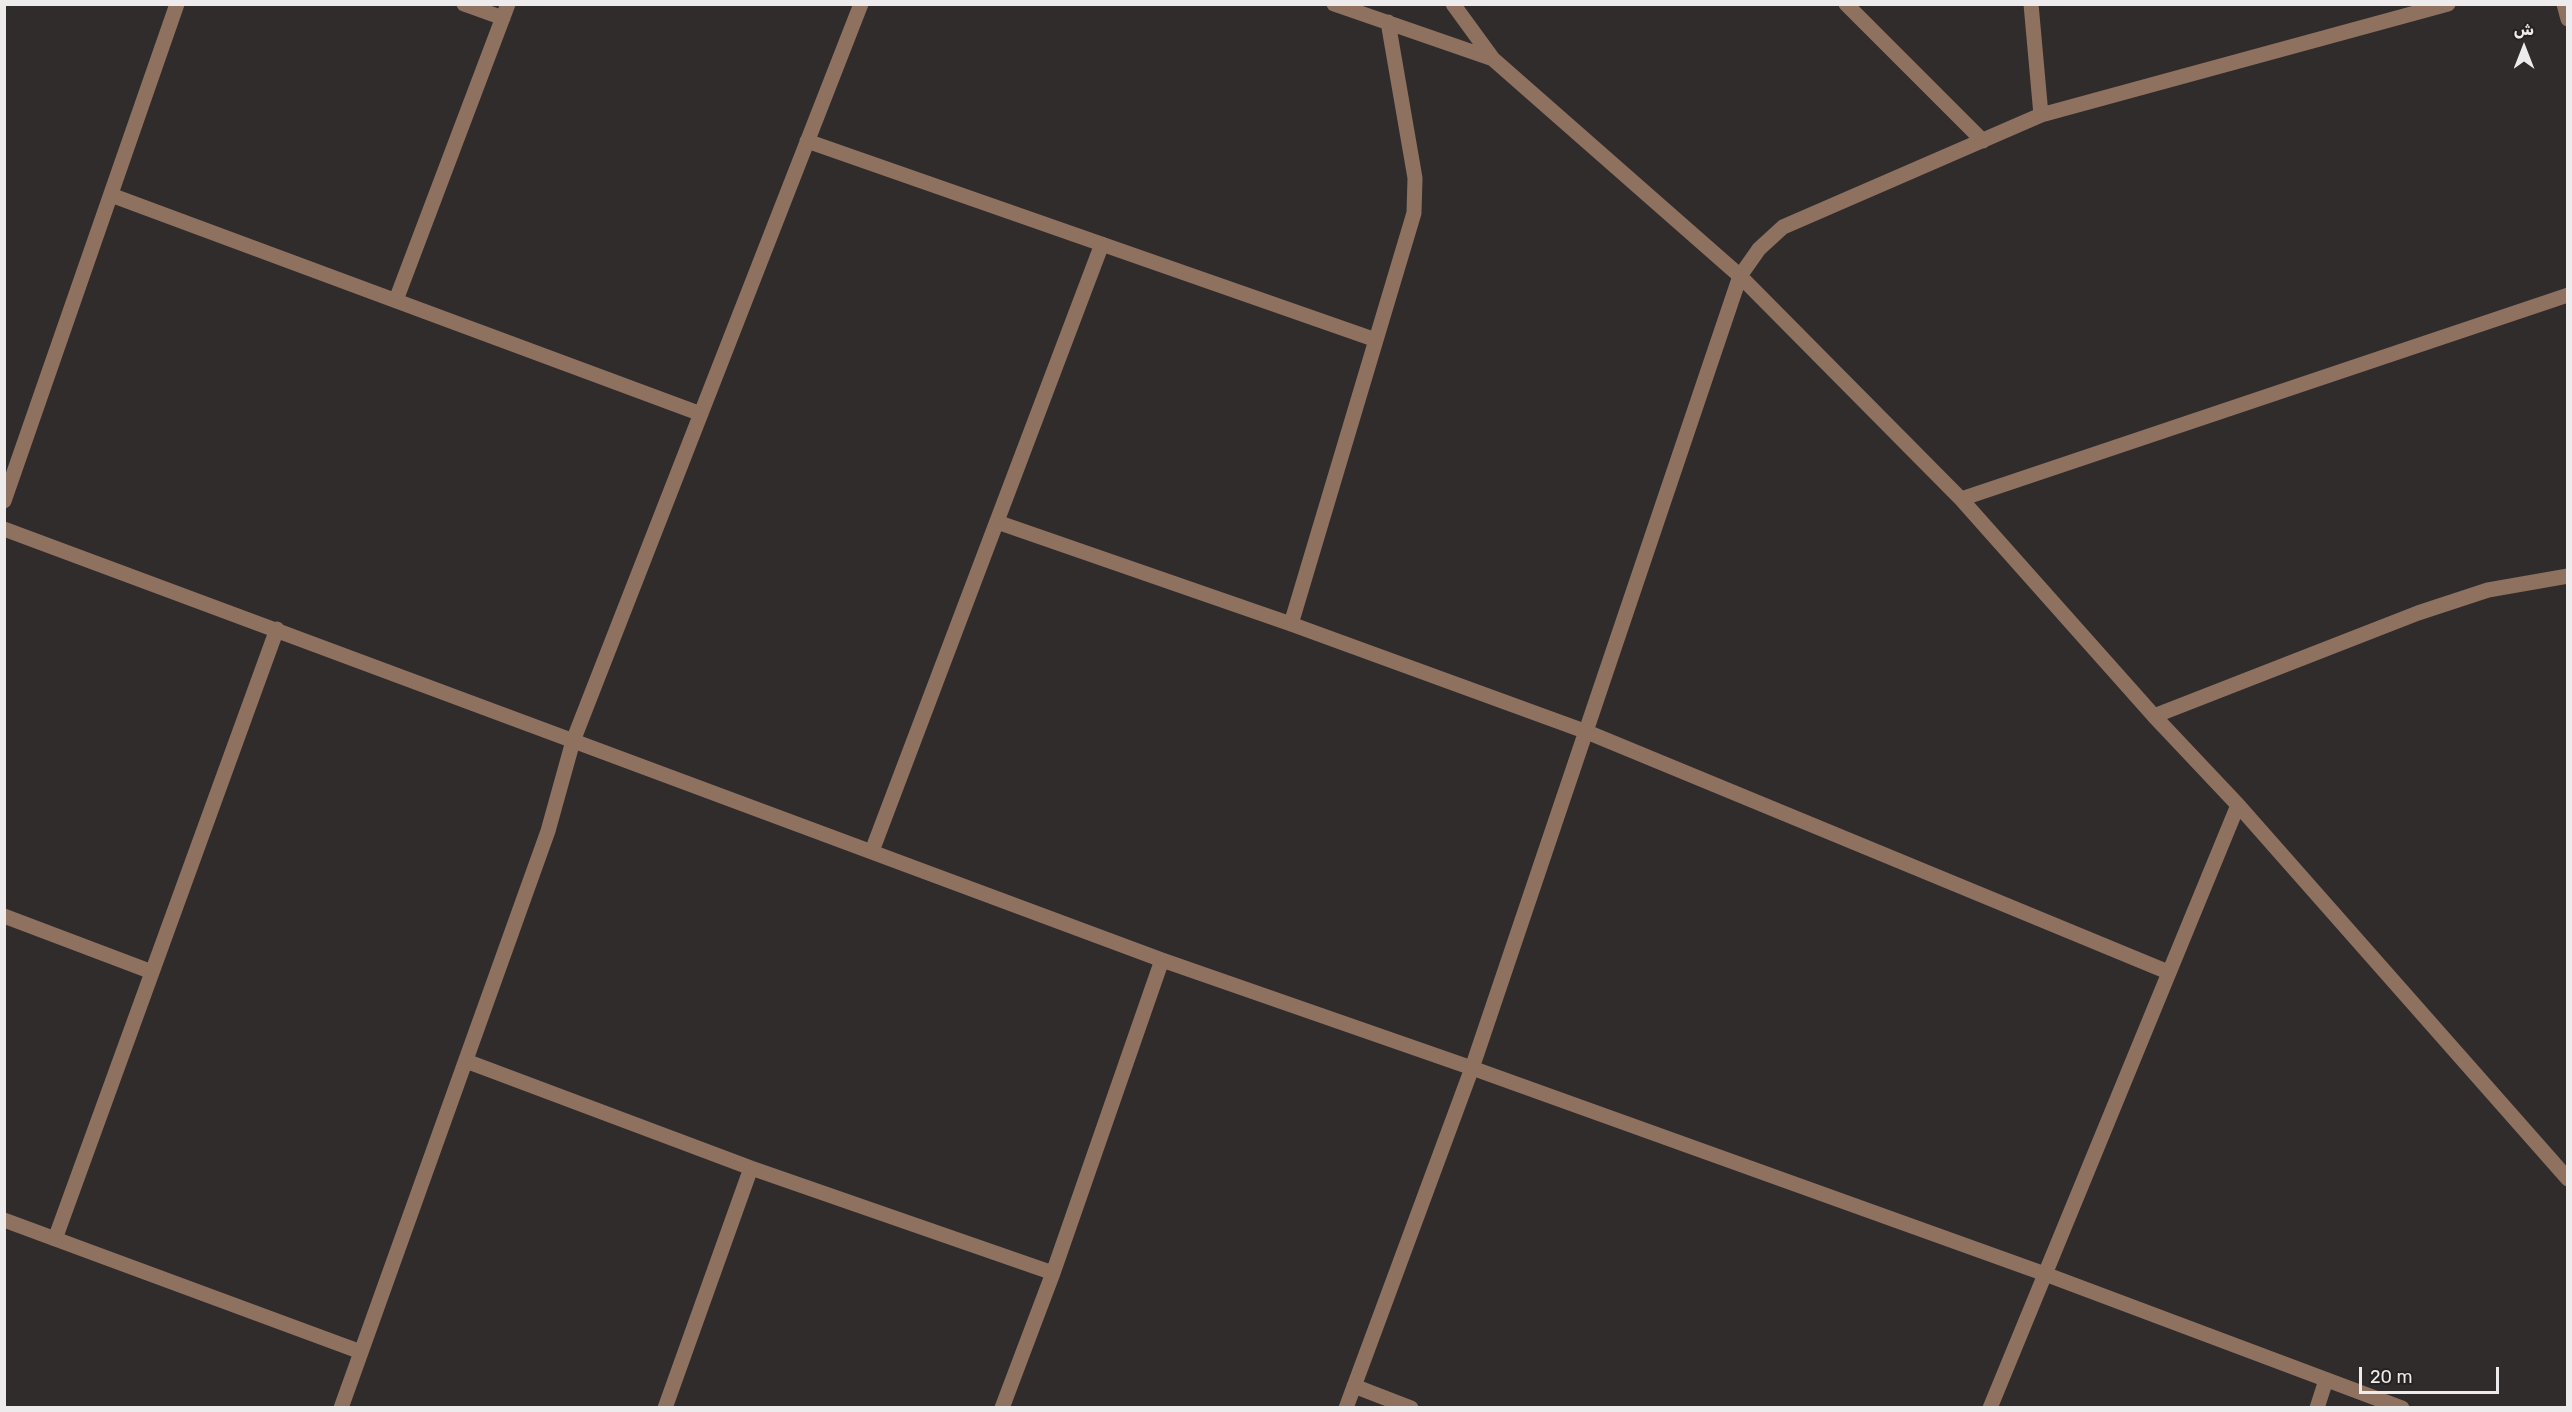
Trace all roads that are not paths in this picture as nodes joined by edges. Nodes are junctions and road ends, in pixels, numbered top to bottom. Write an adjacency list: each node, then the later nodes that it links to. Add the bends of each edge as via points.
1 (177, 4): 17 (street)
2 (464, 4): 10 (street)
3 (861, 4): 15 (street)
4 (1335, 4): 12 (street)
5 (1453, 4): 13 (street)
6 (1846, 4): 16 (street)
7 (2031, 4): 14 (street)
8 (2448, 4): 14 (street)
9 (2564, 4): 11 (street)
10 (506, 11): 21 (street)
11 (2568, 19)
12 (1388, 22): 13 (street); 22 (street, via 1415,178 1414,213)
13 (1493, 59): 19 (street)
14 (2041, 116): 16 (street)
15 (807, 141): 18 (street); 23 (street)
16 (1983, 141): 19 (street, via 1783,227 1759,249)
17 (111, 195): 21 (street); 25 (street)
18 (1102, 244): 22 (street); 26 (street)
19 (1740, 276): 24 (street); 32 (street)
20 (2568, 295): 24 (street)
21 (396, 300): 23 (street)
22 (1376, 340): 29 (street)
23 (701, 414): 33 (street)
24 (1962, 499): 31 (street)
25 (4, 501)
26 (997, 522): 29 (street); 35 (street)
27 (4, 529): 30 (street)
28 (2568, 576): 31 (street, via 2488,590 2418,613)
29 (1291, 624): 32 (street)
30 (277, 629): 33 (street); 38 (street)
31 (2154, 716): 34 (street)
32 (1587, 732): 39 (street); 41 (street)
33 (573, 741): 35 (street); 40 (street, via 548,831)
34 (2238, 805): 39 (street); 43 (street)
35 (872, 851): 37 (street)
36 (4, 916): 38 (street)
37 (1162, 960): 41 (street); 46 (street)
38 (152, 972): 45 (street)
39 (2168, 972): 47 (street)
40 (466, 1061): 42 (street); 48 (street)
41 (1472, 1068): 47 (street); 50 (street)
42 (751, 1168): 46 (street); 52 (street)
43 (2568, 1179)
44 (4, 1220): 45 (street)
45 (55, 1239): 48 (street)
46 (1053, 1273): 53 (street)
47 (2045, 1274): 49 (street); 56 (street)
48 (361, 1352): 51 (street)
49 (2326, 1380): 57 (street); 58 (street)
50 (1354, 1386): 54 (street); 55 (street)
51 (341, 1407)
52 (665, 1407)
53 (1002, 1407)
54 (1346, 1407)
55 (1410, 1407)
56 (1990, 1407)
57 (2317, 1407)
58 (2402, 1407)

